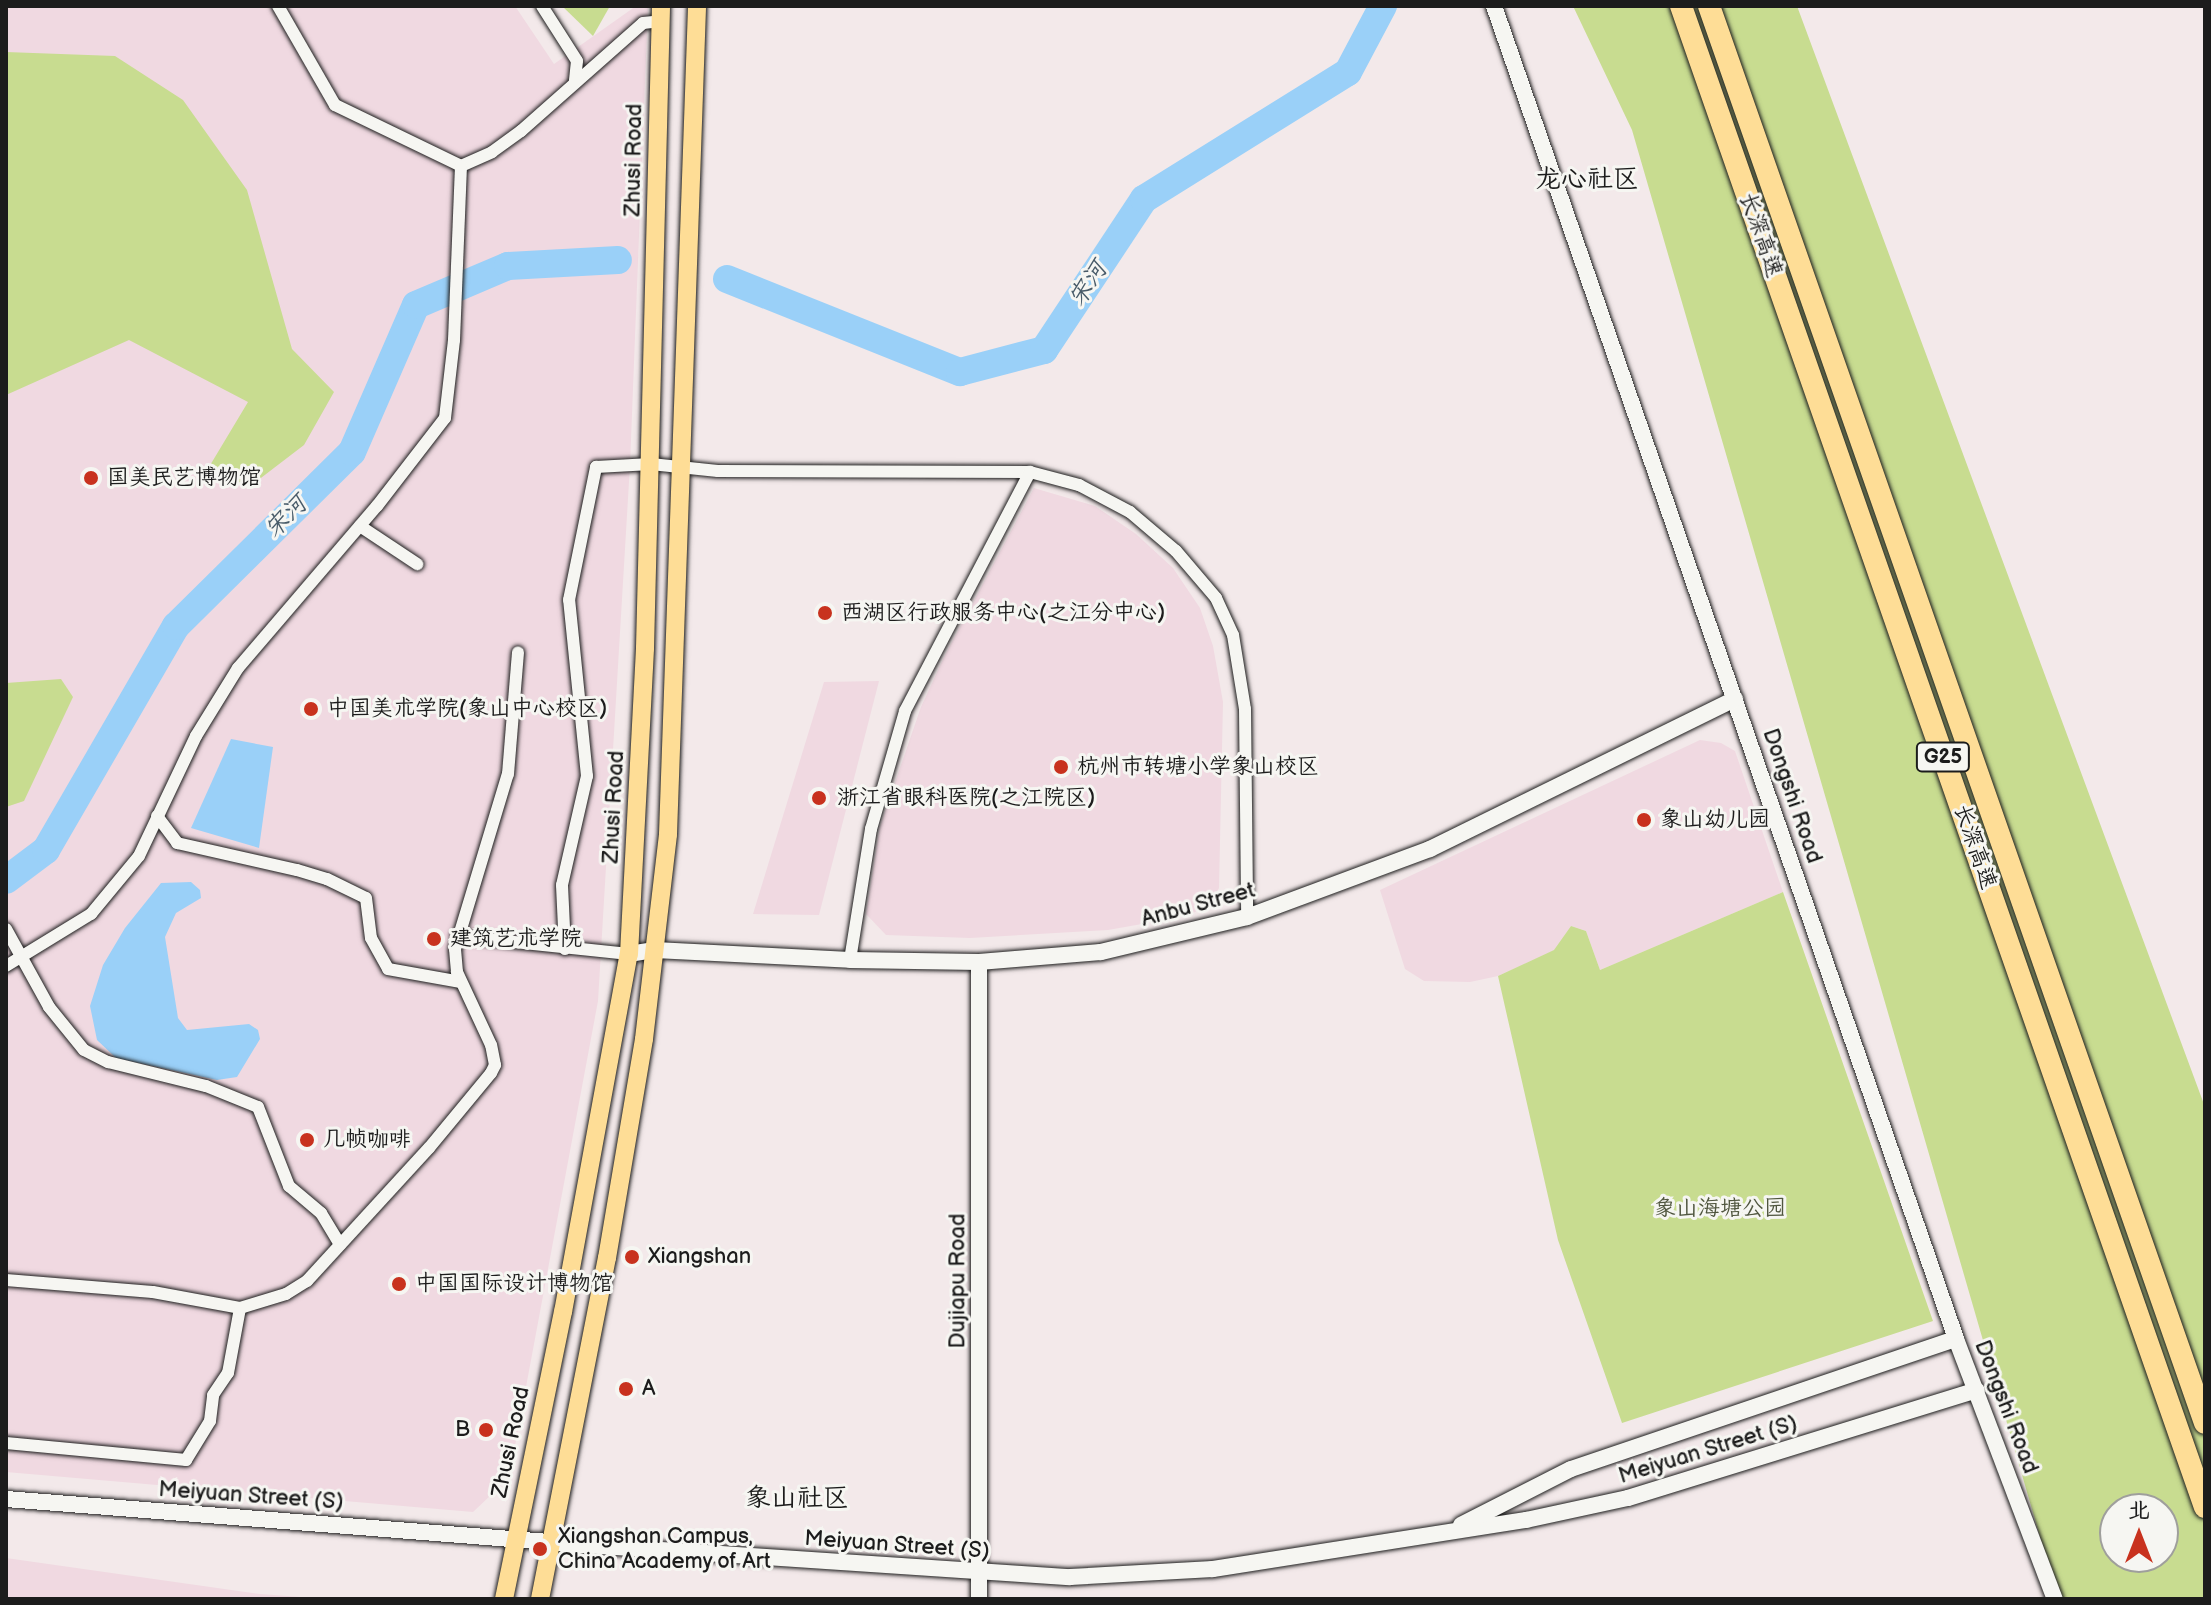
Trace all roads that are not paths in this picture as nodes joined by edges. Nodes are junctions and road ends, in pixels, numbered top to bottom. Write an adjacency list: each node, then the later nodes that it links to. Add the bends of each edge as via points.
1 (278, 6): 9 (street, via 335,105)
2 (542, 6): 8 (street, via 577,61)
3 (697, 6): 11 (main road)
4 (1494, 6): 16 (street, Dongshi Road)
5 (1681, 6): 39 (highway, 长深高速 / G25)
6 (1709, 6): 33 (highway, 长深高速 / G25)
7 (661, 13): 8 (street); 10 (main road, Zhusi Road)
8 (575, 81): 9 (street, via 521,131)
9 (461, 166): 13 (street, via 454,340 445,418)
10 (651, 464): 11 (street); 21 (street, via 596,467 569,600 587,776 562,885); 23 (main road, Zhusi Road)
11 (682, 465): 12 (street, via 718,471); 22 (main road, via 668,834)
12 (1030, 472): 18 (street, via 1079,485 1130,512 1176,551 1216,598 1233,635 1245,709); 25 (street, via 905,711 871,829)
13 (360, 526): 14 (street); 17 (street, via 238,668 196,736)
14 (417, 564)
15 (518, 652): 20 (street, via 508,774)
16 (1735, 699): 18 (street, Anbu Street, via 1430,849); 32 (street, Dongshi Road)
17 (157, 816): 24 (street, via 139,856 91,914); 28 (street, via 177,843 297,870 366,898 371,938 388,969)
18 (1247, 917): 26 (street, Anbu Street, via 1101,952)
19 (6, 929): 24 (street)
20 (457, 936): 21 (street); 28 (street, via 455,961)
21 (565, 949): 23 (street)
22 (655, 950): 23 (street, Anbu Street); 25 (street, Anbu Street); 42 (main road, via 607,1258)
23 (629, 954): 41 (main road, Zhusi Road)
24 (23, 957): 27 (street); 29 (street, via 49,1007 84,1050 258,1107 289,1186 321,1213)
25 (850, 960): 26 (street, Anbu Street)
26 (979, 962): 43 (street, Dujiapu Road)
27 (6, 966)
28 (461, 982): 29 (street, via 487,1032 495,1065 429,1148)
29 (340, 1245): 31 (street, via 307,1281 286,1294)
30 (6, 1280): 31 (street, via 153,1292)
31 (240, 1308): 37 (street, via 228,1373 213,1395 210,1421 186,1460)
32 (1956, 1339): 34 (street, Dongshi Road); 40 (street, Meiyuan Street (S), via 1571,1469)
33 (2188, 1376): 35 (highway); 36 (highway, 长深高速 / G25)
34 (1977, 1390): 40 (street, Meiyuan Street (S), via 1628,1498); 47 (street, Dongshi Road)
35 (2205, 1403)
36 (2205, 1423)
37 (6, 1443)
38 (6, 1499): 41 (street, Meiyuan Street (S))
39 (2204, 1506)
40 (1447, 1532): 43 (street, Meiyuan Street (S), via 1213,1569 1070,1577)
41 (516, 1539): 42 (street, Meiyuan Street (S)); 44 (main road, Zhusi Road)
42 (551, 1543): 43 (street, Meiyuan Street (S)); 45 (main road)
43 (981, 1573): 46 (street, Dujiapu Road)
44 (504, 1599)
45 (540, 1599)
46 (979, 1599)
47 (2055, 1599)

